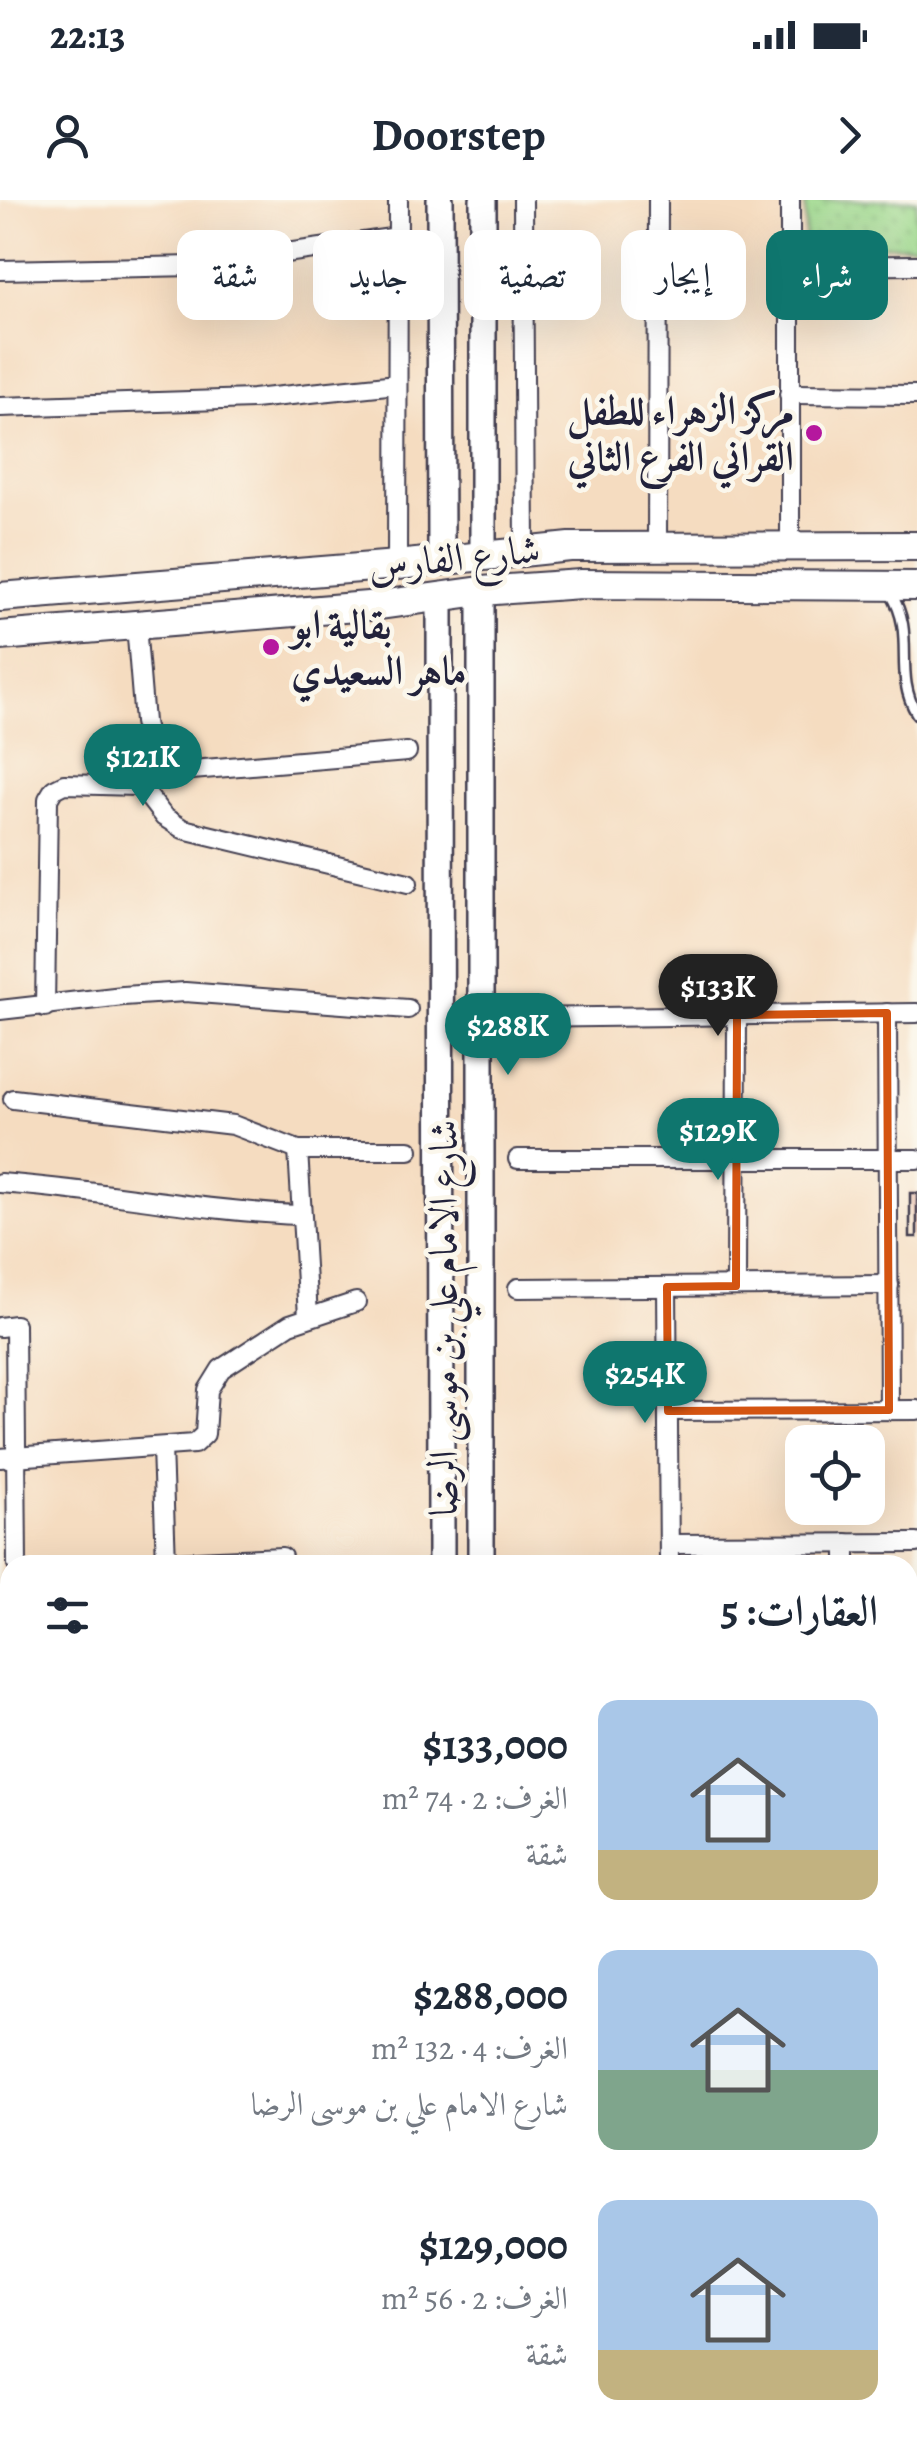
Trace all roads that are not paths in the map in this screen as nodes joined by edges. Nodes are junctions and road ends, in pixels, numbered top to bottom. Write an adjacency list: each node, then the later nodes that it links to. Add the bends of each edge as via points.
1 (398, 200): 7 (street)
2 (440, 200): 24 (main road)
3 (482, 200): 23 (main road)
4 (523, 200): 22 (street)
5 (658, 200): 21 (street)
6 (790, 200): 8 (street)
7 (398, 230)
8 (790, 230)
9 (313, 249): 12 (street, via 195,266)
10 (888, 266): 11 (street)
11 (917, 266)
12 (0, 270)
13 (397, 320): 15 (street)
14 (790, 320): 16 (street)
15 (397, 384): 18 (street, via 253,399); 25 (street)
16 (789, 394): 17 (street); 19 (street)
17 (917, 395)
18 (0, 407)
19 (790, 546): 20 (main road, شارع الفارس); 21 (main road, شارع الفارس)
20 (917, 546)
21 (657, 547): 22 (main road, شارع الفارس)
22 (525, 551): 23 (main road, شارع الفارس)
23 (484, 554): 24 (main road, شارع الفارس); 28 (main road)
24 (441, 558): 25 (main road, شارع الفارس); 30 (main road)
25 (397, 565): 29 (main road, شارع الفارس)
26 (875, 586): 27 (main road, شارع الفارس); 28 (main road, شارع الفارس, via 581,584); 31 (lane)
27 (917, 586)
28 (481, 591): 30 (main road, شارع الفارس); 37 (main road, شارع الامام علي بن موسى الرضا)
29 (0, 596)
30 (440, 596): 32 (main road, شارع الفارس); 36 (main road, شارع الامام علي بن موسى الرضا)
31 (913, 617)
32 (136, 625): 33 (main road, شارع الفارس); 40 (street, via 151,756)
33 (0, 636)
34 (916, 639): 35 (lane)
35 (915, 669): 38 (lane, via 911,702)
36 (440, 694): 37 (main road); 75 (main road, شارع الامام علي بن موسى الرضا)
37 (481, 694): 76 (main road, شارع الامام علي بن موسى الرضا)
38 (917, 714)
39 (407, 752): 40 (street, via 168,772)
40 (142, 784): 41 (street, via 156,809 183,829); 42 (street, via 64,784 50,793)
41 (408, 883)
42 (45, 1007): 43 (street, via 186,992); 44 (street)
43 (408, 1009)
44 (0, 1010)
45 (887, 1013): 46 (street); 47 (street); 55 (street)
46 (917, 1013)
47 (737, 1015): 48 (street); 54 (street)
48 (518, 1018)
49 (13, 1099): 50 (street, via 216,1122)
50 (298, 1150): 51 (street); 57 (street)
51 (409, 1150)
52 (917, 1158): 55 (street)
53 (518, 1159): 54 (street)
54 (736, 1159): 55 (street); 59 (street)
55 (888, 1159): 58 (street)
56 (0, 1184): 57 (street)
57 (299, 1215): 63 (street)
58 (888, 1285): 59 (street); 66 (street)
59 (736, 1286): 60 (street)
60 (667, 1287): 61 (street); 65 (street)
61 (518, 1288)
62 (356, 1302): 63 (street)
63 (308, 1316): 68 (street, via 215,1374 201,1439)
64 (0, 1327): 69 (street, via 15,1326)
65 (668, 1410): 66 (street); 71 (street)
66 (889, 1410): 67 (street)
67 (917, 1410)
68 (162, 1447): 69 (street); 74 (street)
69 (8, 1458): 73 (street)
70 (917, 1543): 72 (street)
71 (669, 1544): 72 (street); 77 (street)
72 (846, 1544): 78 (street)
73 (17, 1555)
74 (166, 1555)
75 (441, 1555)
76 (480, 1555)
77 (669, 1555)
78 (846, 1555)

